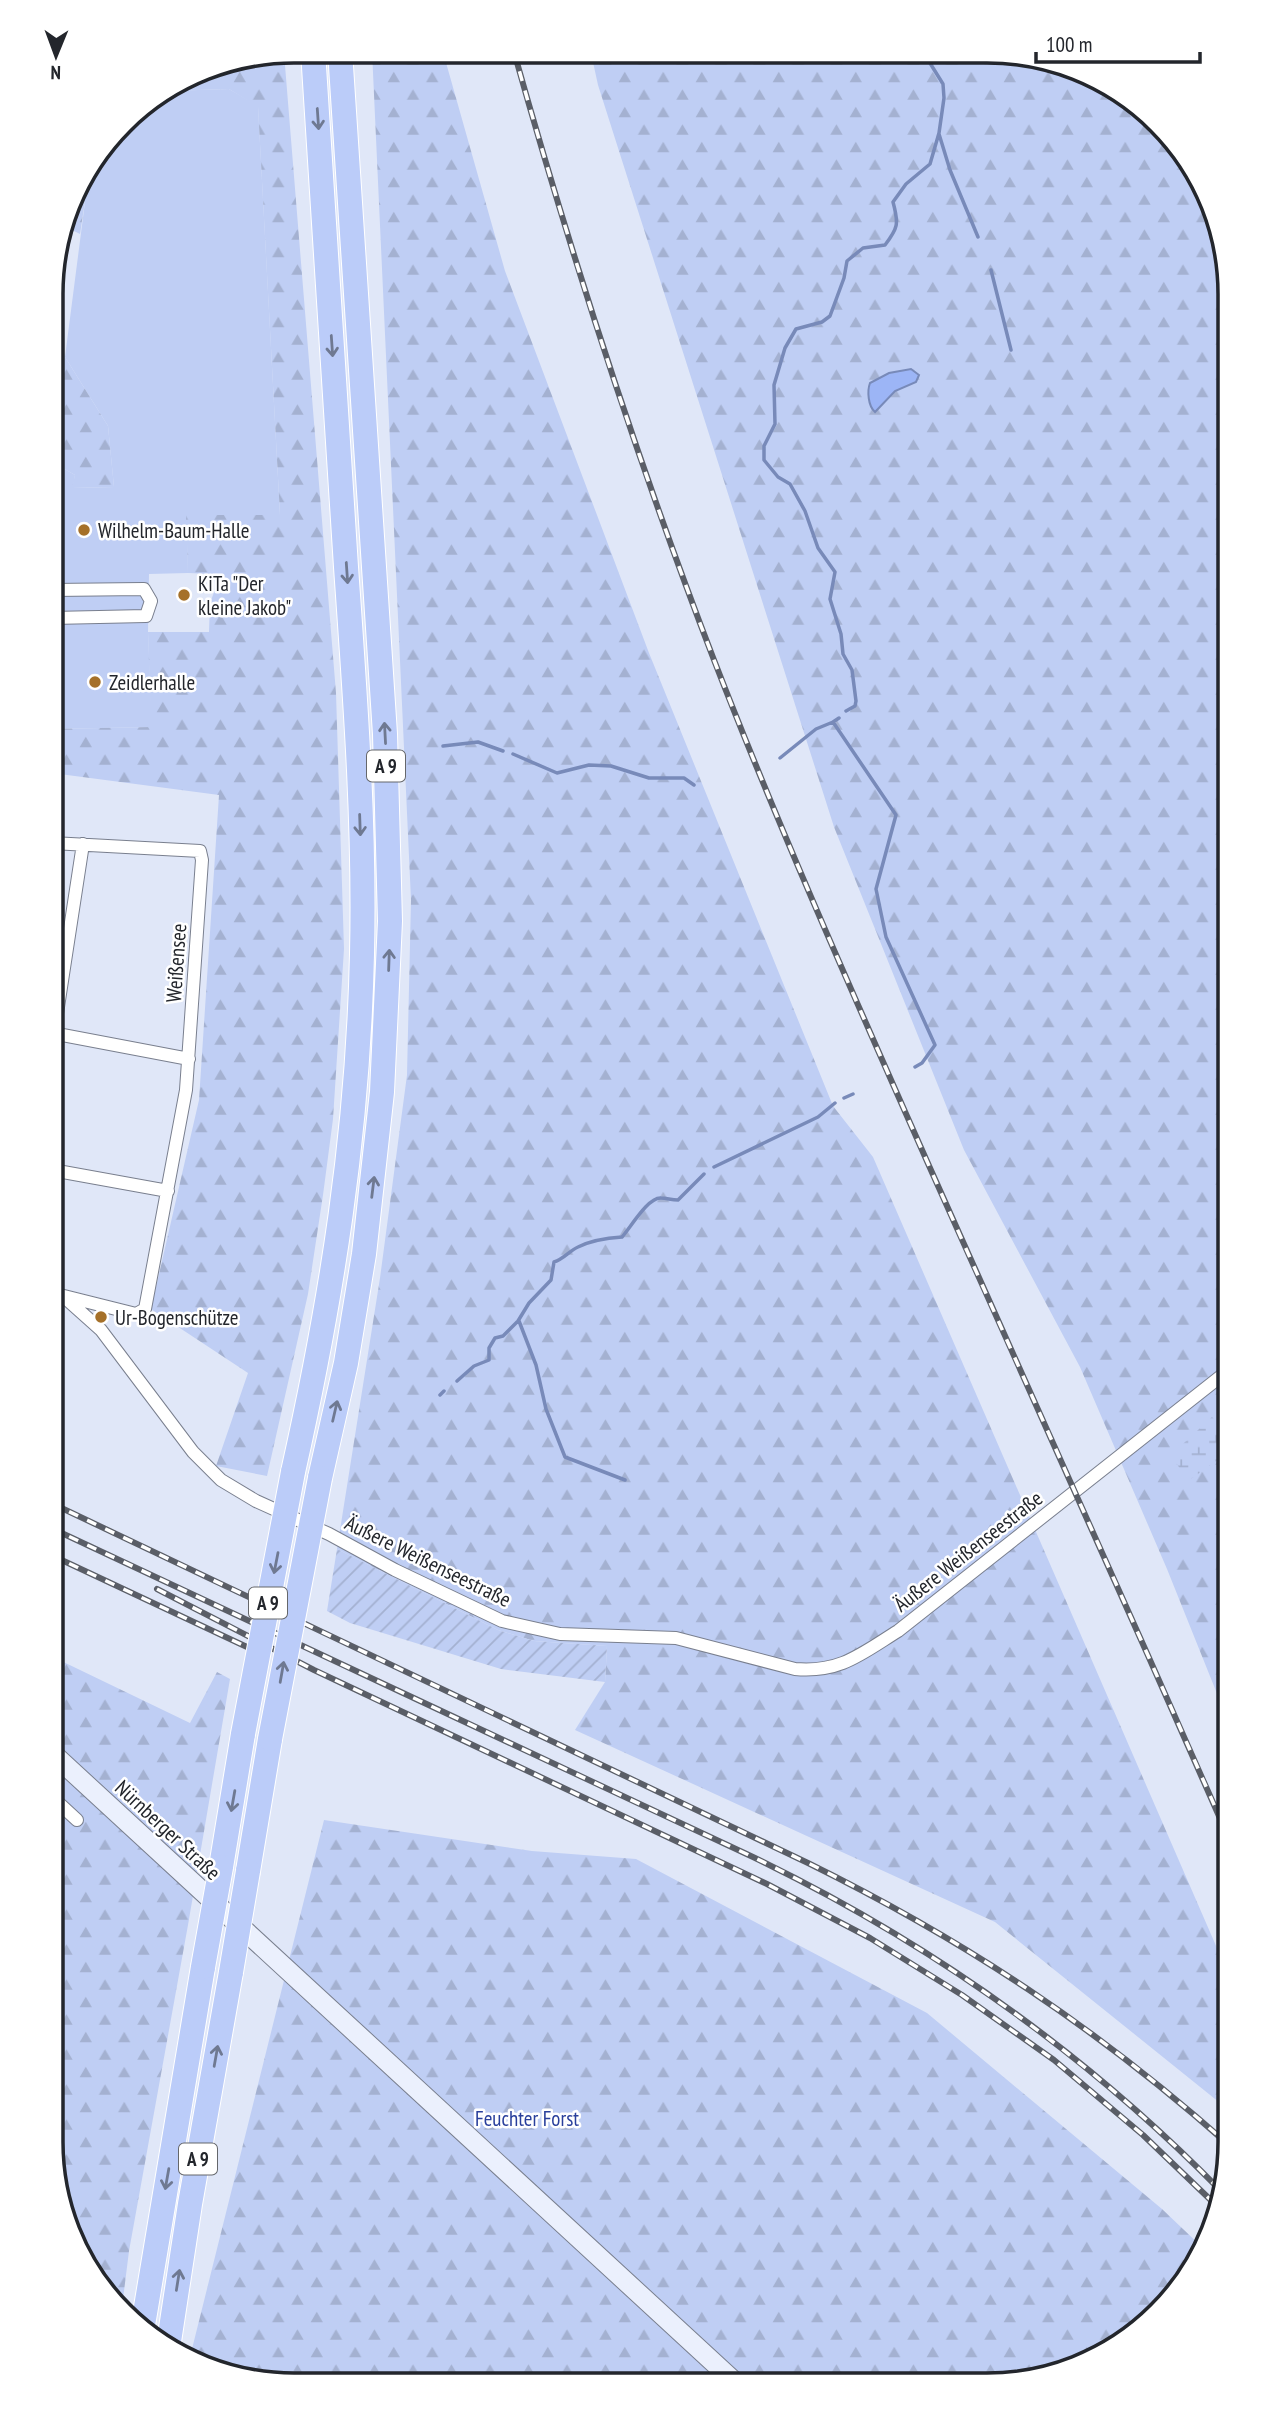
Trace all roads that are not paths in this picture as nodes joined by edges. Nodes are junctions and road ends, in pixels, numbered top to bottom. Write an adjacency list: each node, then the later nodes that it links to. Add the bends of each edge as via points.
1 (314, 63): 18 (highway, A 9, one-way to 18, bridge, via 357,738 362,953 350,1159 317,1363 243,1734)
2 (341, 63): 19 (highway, A 9, one-way to 2, bridge, via 270,1739 346,1363 366,1241 382,1092 390,921 385,734)
3 (63, 590): 4 (street, via 144,589 151,601 146,616)
4 (63, 618)
5 (63, 843): 6 (street, Weißensee)
6 (83, 844): 7 (street); 9 (street, Weißensee, via 200,851)
7 (63, 970)
8 (63, 1035): 9 (street)
9 (189, 1059): 11 (street)
10 (63, 1172): 11 (street)
11 (168, 1191): 12 (street, via 145,1309 136,1314)
12 (63, 1296)
13 (63, 1300): 14 (street, Äußere Weißenseestraße, via 101,1330 194,1452 221,1480 256,1501 502,1621 560,1634 676,1638 794,1669 846,1663 898,1631)
14 (1218, 1378)
15 (63, 1763): 20 (main road, Nürnberger Straße)
16 (63, 1808): 17 (street)
17 (77, 1821)
18 (144, 2318)
19 (170, 2336)
20 (725, 2373)

